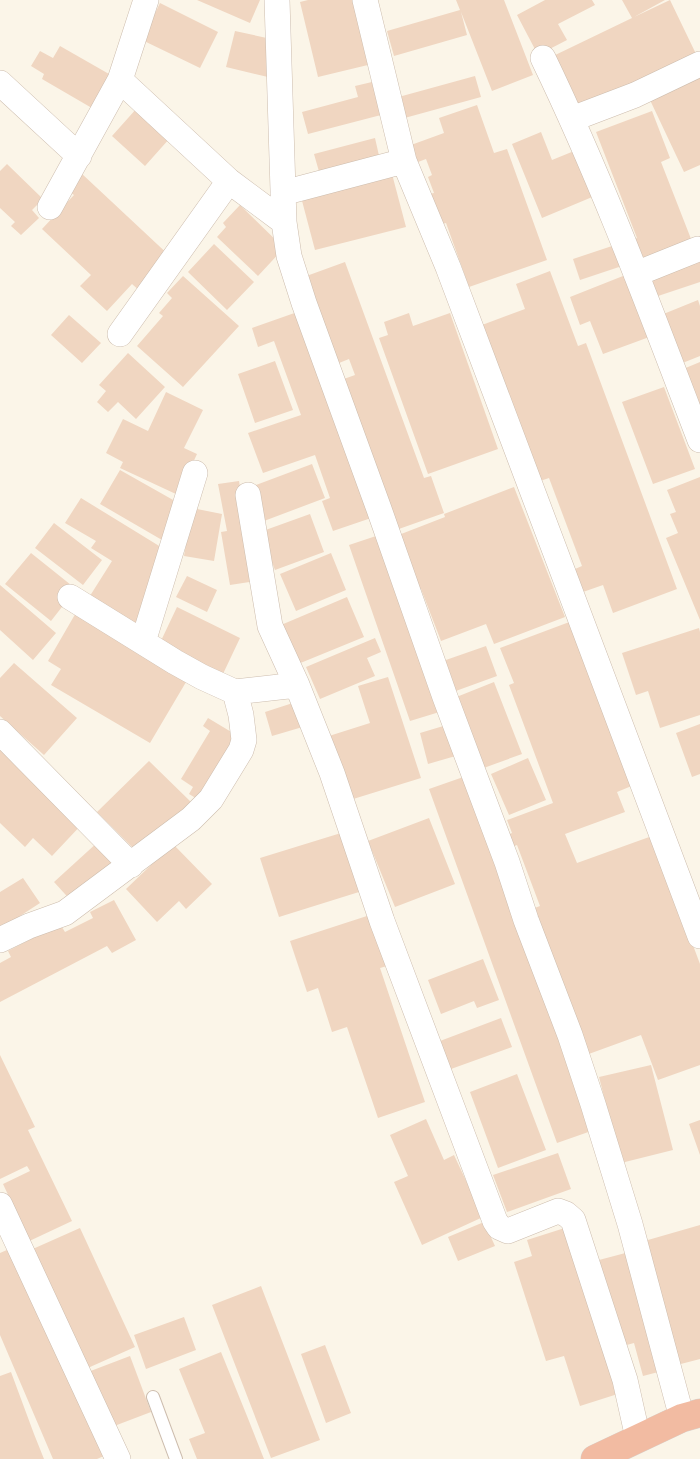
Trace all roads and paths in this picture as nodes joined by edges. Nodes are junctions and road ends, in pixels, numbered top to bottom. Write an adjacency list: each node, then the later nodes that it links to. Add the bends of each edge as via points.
1 (146, 0): 6 (street)
2 (277, 0): 12 (street)
3 (366, 0): 10 (street)
4 (543, 58): 8 (street)
5 (700, 64): 8 (street, via 636,95)
6 (120, 80): 9 (street); 11 (street)
7 (0, 83): 9 (street)
8 (572, 119): 16 (street)
9 (79, 156): 13 (street)
10 (404, 161): 12 (street); 27 (street, via 448,267)
11 (230, 181): 14 (street); 17 (street)
12 (283, 193): 14 (street)
13 (50, 207)
14 (284, 222): 31 (street, via 289,256 304,303 570,1035)
15 (698, 249): 16 (street)
16 (636, 274): 18 (street)
17 (120, 334)
18 (700, 440)
19 (195, 473): 22 (street)
20 (248, 495): 23 (street, via 270,626)
21 (70, 597): 22 (street)
22 (143, 642): 24 (street, via 174,662)
23 (297, 685): 24 (street); 32 (street, via 495,1221 499,1227 508,1230 558,1211 572,1220 625,1380)
24 (235, 692): 26 (street, via 242,715 242,750 204,806)
25 (0, 732): 26 (street)
26 (131, 865): 28 (street, via 65,913)
27 (700, 936)
28 (0, 940)
29 (0, 1206): 33 (street)
30 (153, 1397): 34 (lane)
31 (691, 1415): 32 (highway)
32 (638, 1438): 35 (highway)
33 (118, 1459)
34 (176, 1459)
35 (595, 1459)

